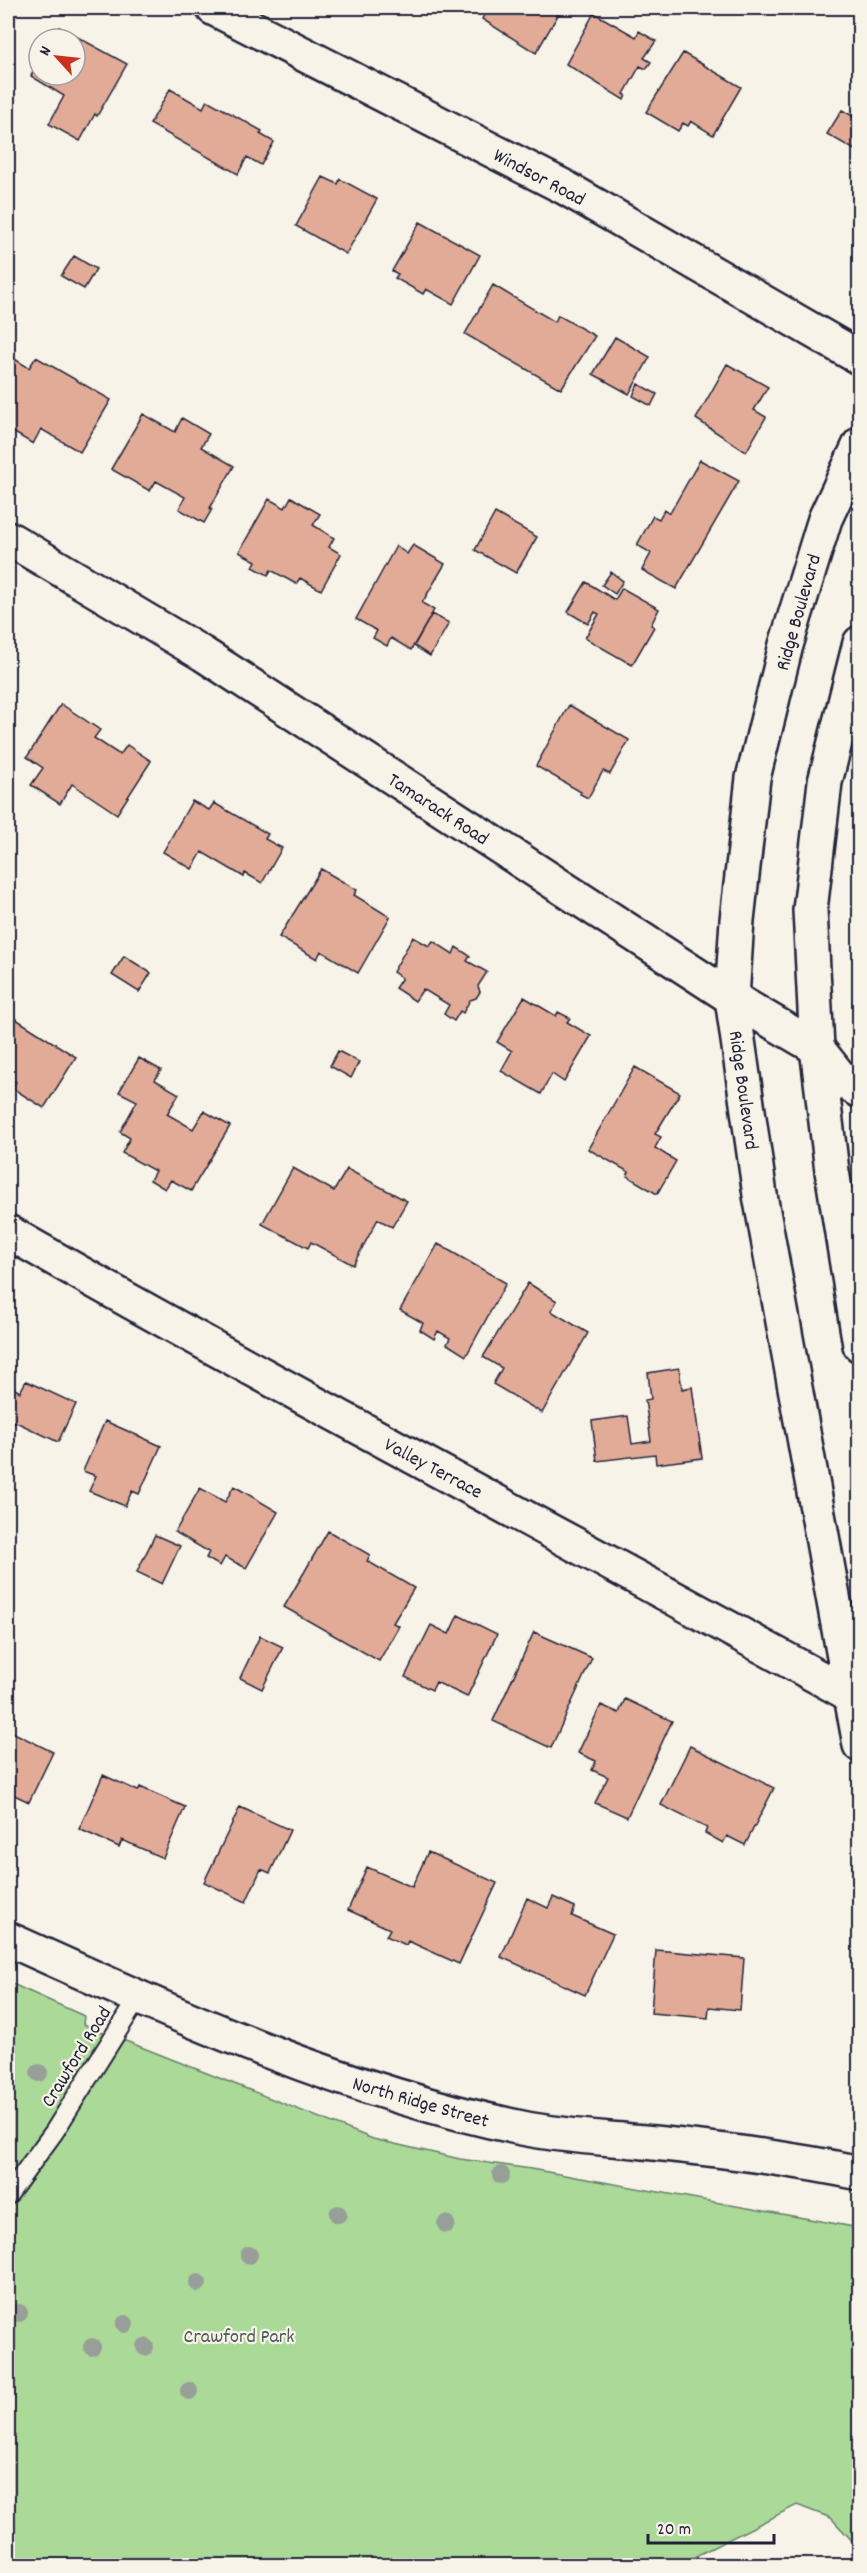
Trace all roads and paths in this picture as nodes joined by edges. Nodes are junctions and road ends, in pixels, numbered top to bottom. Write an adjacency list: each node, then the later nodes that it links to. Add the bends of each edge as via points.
1 (213, 8): 2 (street, Windsor Road, via 564,187)
2 (860, 358)
3 (860, 444): 6 (street, Ridge Boulevard, via 825,519 786,645 753,778)
4 (8, 538): 6 (street, Tamarack Road, via 202,654)
5 (860, 643): 7 (street, via 825,782 810,910)
6 (732, 998): 7 (street, Tamarack Road); 11 (street, Ridge Boulevard, via 760,1195)
7 (817, 1048): 8 (street, Tamarack Road, via 844,1082); 10 (street)
8 (860, 1091)
9 (8, 1232): 11 (street, Valley Terrace, via 207,1346 576,1543)
10 (860, 1345)
11 (854, 1698): 12 (street, Ridge Boulevard)
12 (860, 1744)
13 (8, 1939): 14 (street, North Ridge Street)
14 (138, 1998): 15 (street, North Ridge Street, via 298,2064 409,2101 524,2129 728,2150); 16 (lane, Crawford Road, via 54,2132)
15 (860, 2173)
16 (8, 2195)

